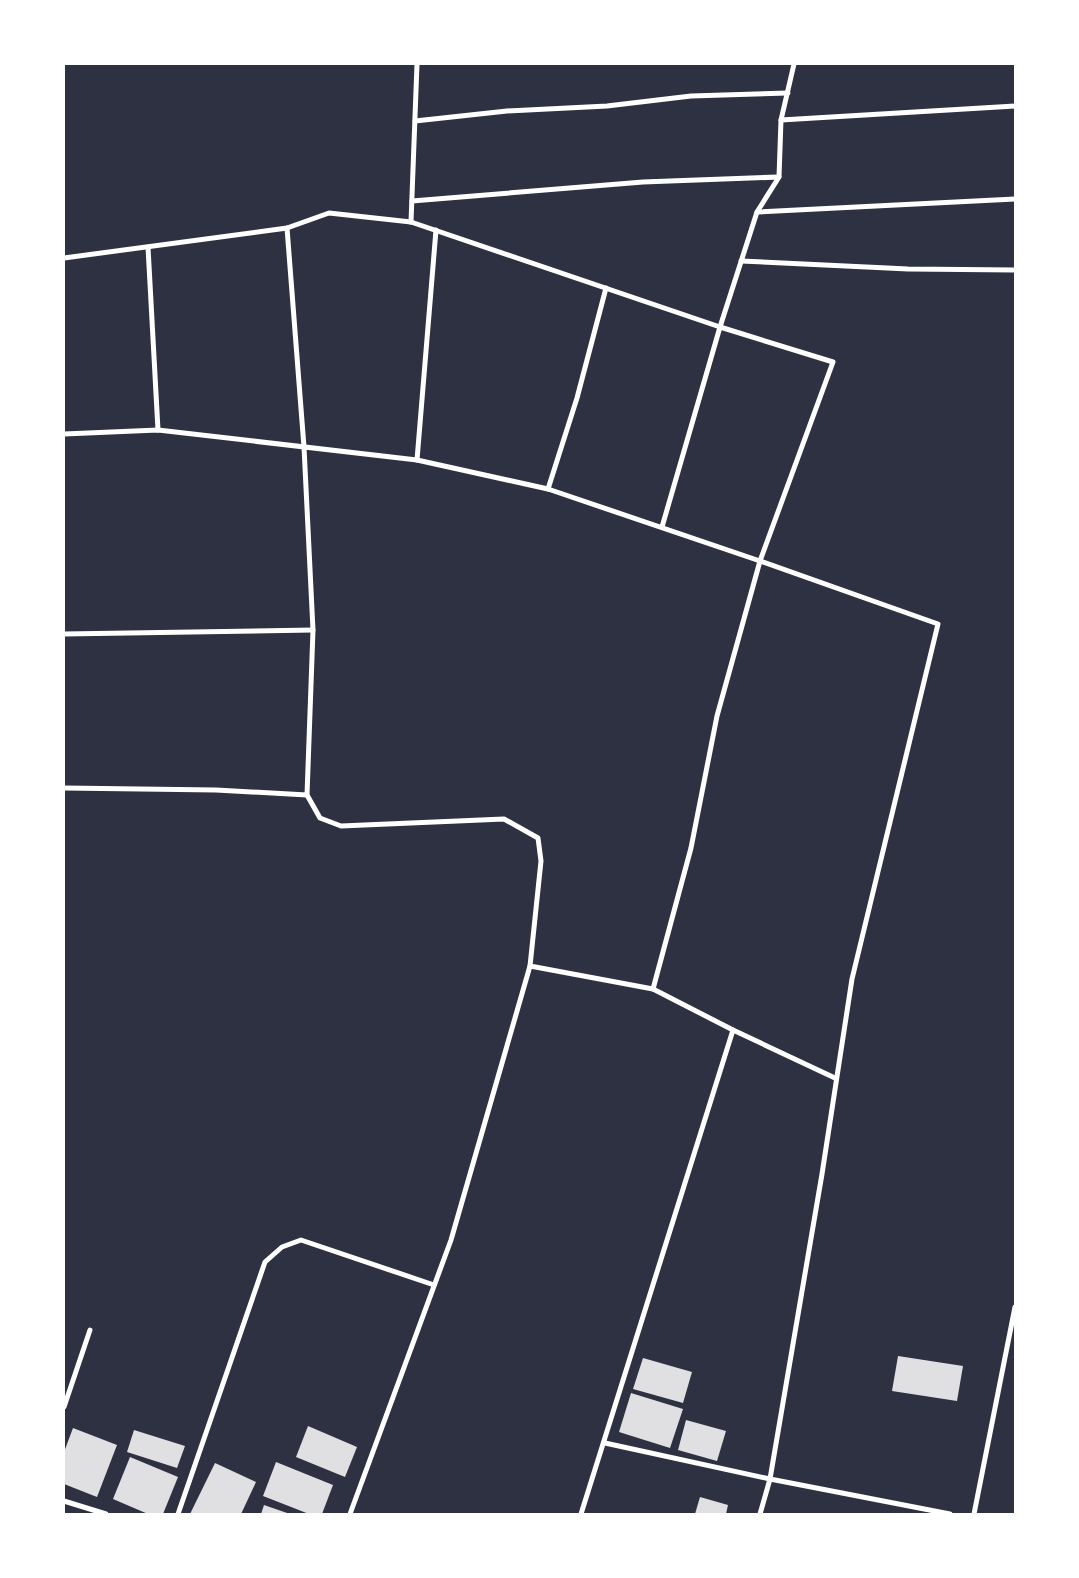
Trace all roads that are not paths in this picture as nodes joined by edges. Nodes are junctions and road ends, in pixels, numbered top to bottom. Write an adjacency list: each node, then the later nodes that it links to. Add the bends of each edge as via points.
1 (417, 64): 6 (street)
2 (794, 64): 3 (street)
3 (788, 93): 5 (street); 6 (street, via 691,96)
4 (1015, 106): 5 (street)
5 (781, 120): 7 (street)
6 (414, 121): 9 (street)
7 (779, 177): 9 (street, via 643,182); 10 (street)
8 (1015, 199): 10 (street)
9 (412, 201): 11 (street)
10 (757, 212): 16 (street)
11 (411, 222): 12 (street, via 329,213); 13 (street)
12 (287, 228): 14 (street); 22 (street)
13 (436, 230): 18 (street); 23 (street)
14 (148, 247): 15 (street); 20 (street)
15 (64, 258)
16 (742, 261): 17 (street, via 908,269); 19 (street)
17 (1015, 270)
18 (606, 288): 19 (street); 24 (street, via 577,398)
19 (720, 327): 25 (street); 26 (street, via 833,362)
20 (158, 430): 21 (street); 22 (street)
21 (64, 434)
22 (304, 447): 23 (street); 27 (street)
23 (417, 460): 24 (street)
24 (548, 489): 25 (street)
25 (662, 527): 26 (street)
26 (760, 561): 32 (street, via 717,716 691,848); 34 (street, via 938,624 852,979)
27 (313, 630): 28 (street); 30 (street)
28 (64, 634)
29 (64, 788): 30 (street)
30 (307, 794): 31 (street, via 320,818 341,826 504,820 538,838 541,861)
31 (530, 966): 32 (street); 35 (street, via 451,1240)
32 (654, 989): 33 (street)
33 (733, 1030): 34 (street); 39 (street)
34 (835, 1078): 40 (street, via 822,1174)
35 (434, 1285): 43 (street, via 301,1240 282,1247 265,1262); 44 (street)
36 (1015, 1307): 48 (street)
37 (90, 1330): 38 (street)
38 (64, 1408)
39 (604, 1443): 40 (street); 45 (street)
40 (770, 1479): 46 (street); 47 (street)
41 (64, 1501): 42 (street)
42 (106, 1514)
43 (178, 1514)
44 (350, 1514)
45 (581, 1514)
46 (760, 1514)
47 (950, 1514)
48 (974, 1514)

